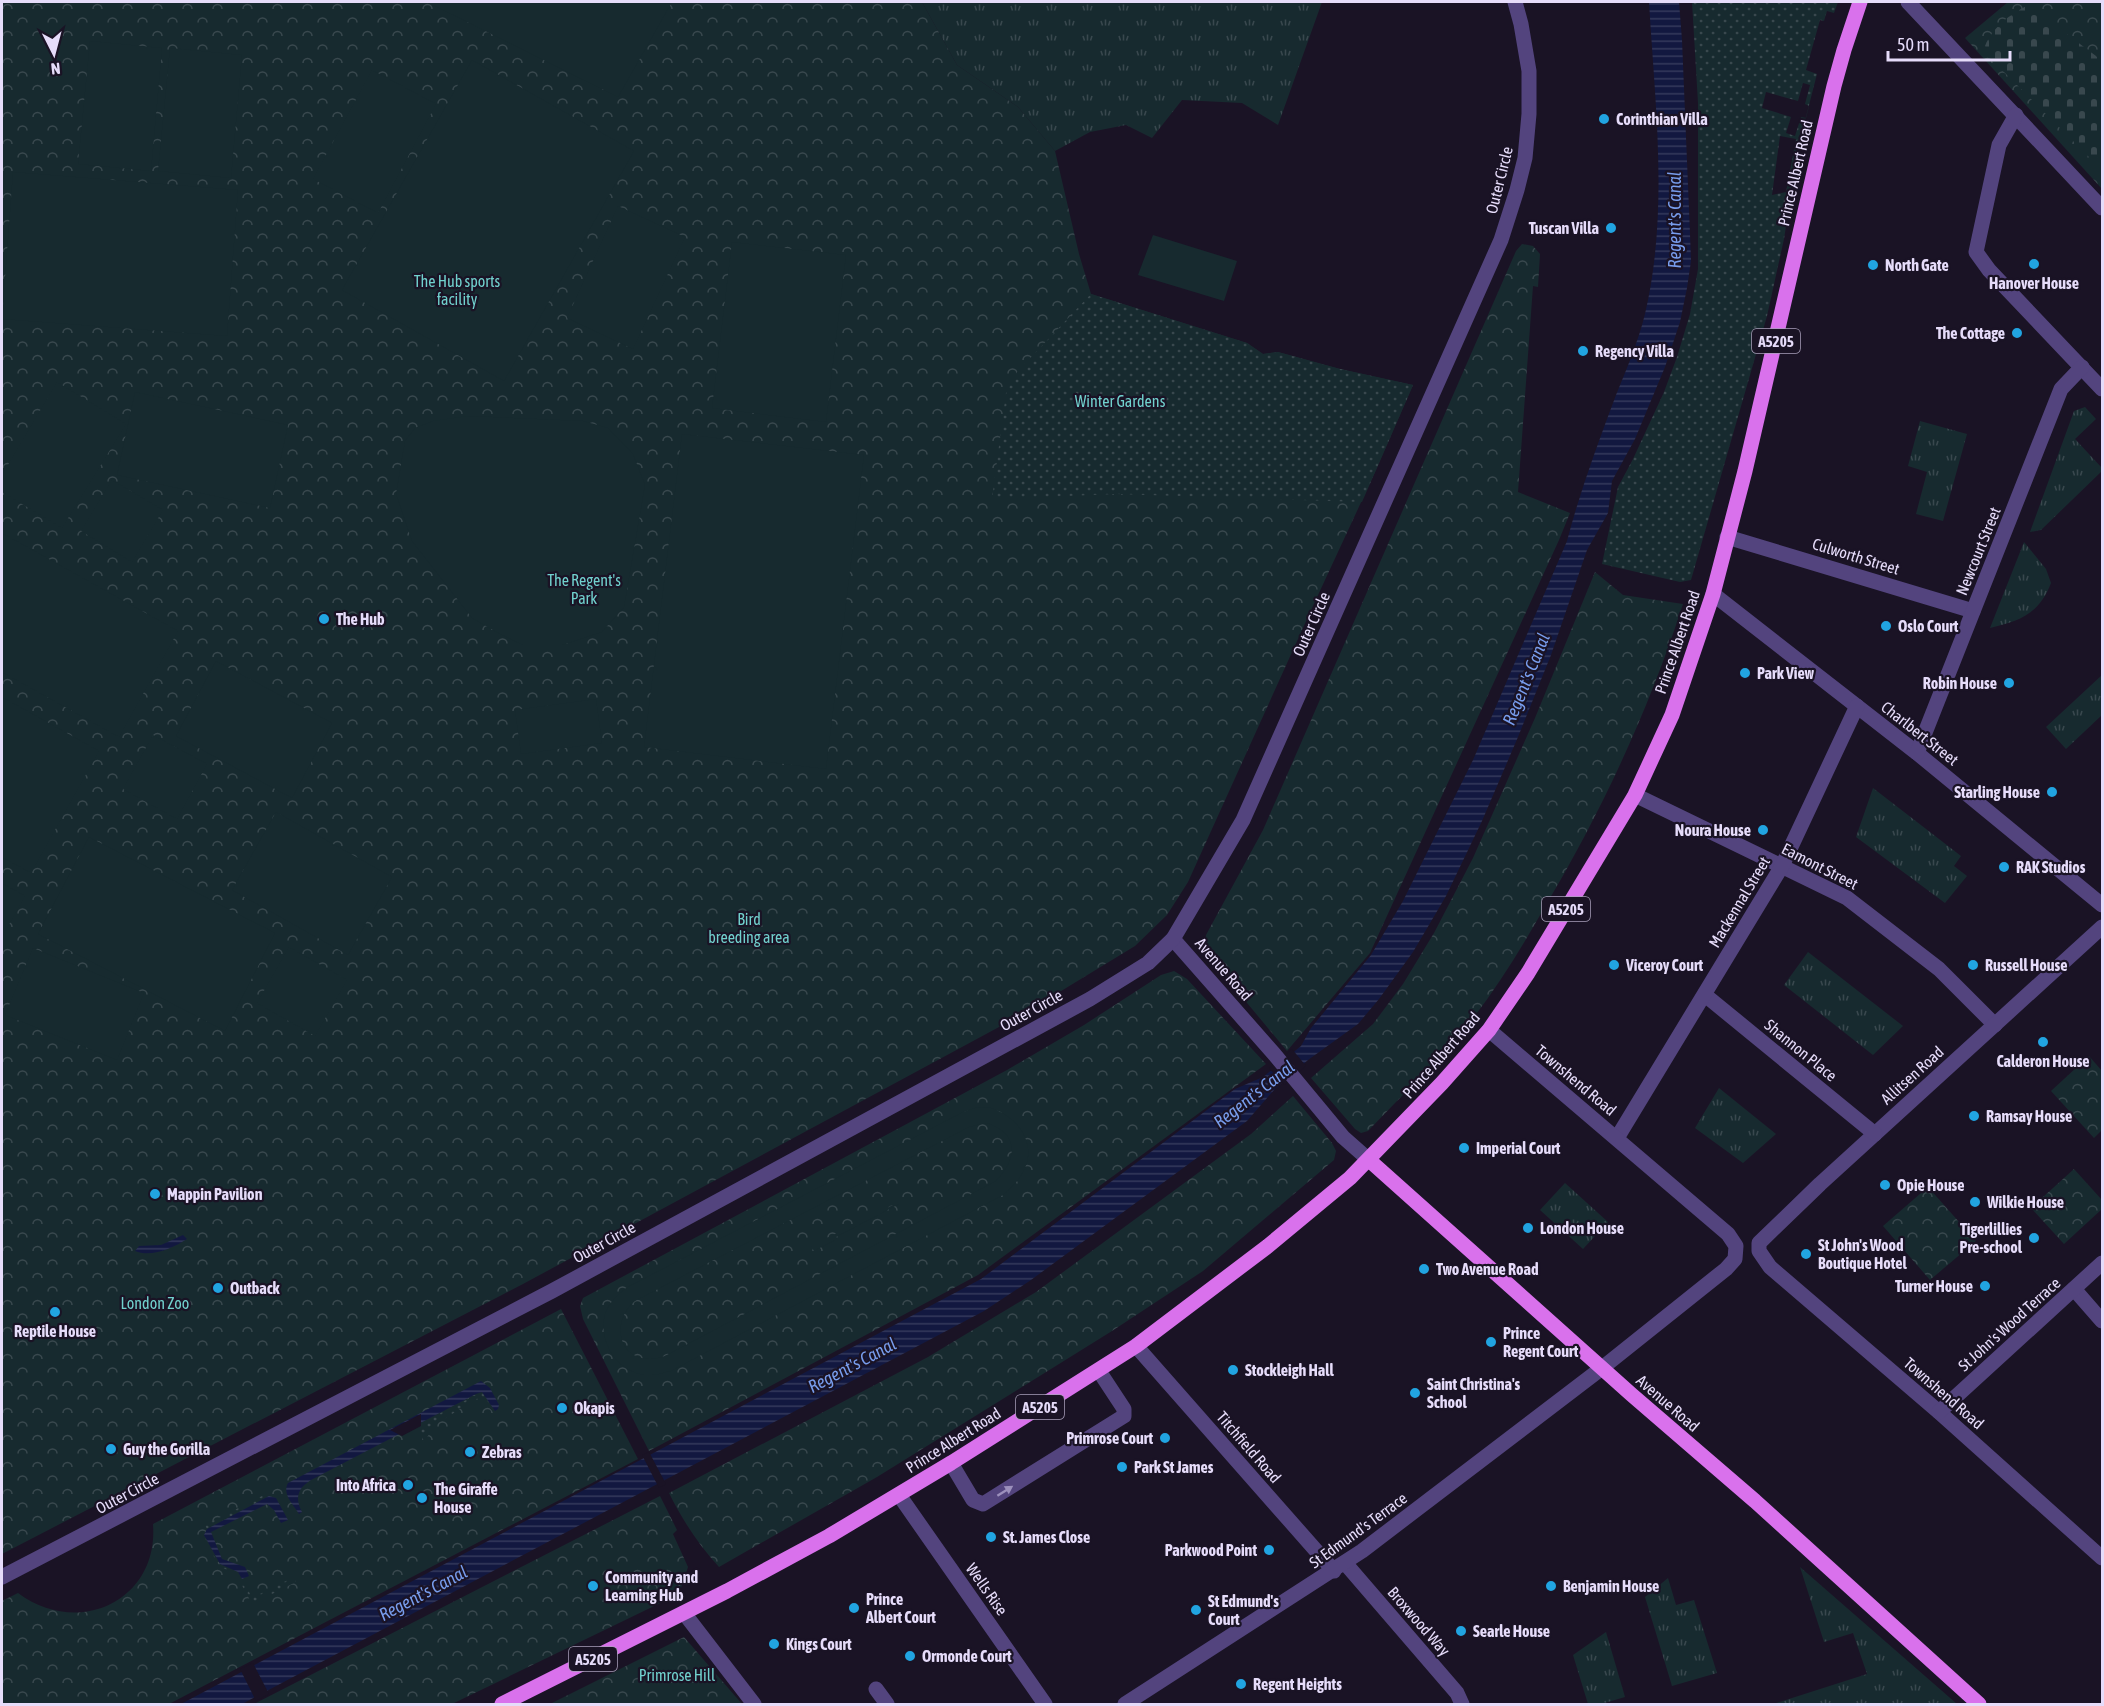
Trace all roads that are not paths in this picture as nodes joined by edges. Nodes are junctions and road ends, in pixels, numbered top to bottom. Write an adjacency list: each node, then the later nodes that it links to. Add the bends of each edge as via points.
1 (1515, 2): 16 (street, Outer Circle, via 1529,71 1529,114 1525,158 1508,222 1243,820)
2 (1860, 2): 7 (main road, Prince Albert Road / A5205, via 1834,86)
3 (1908, 2): 4 (street)
4 (2016, 115): 5 (street); 6 (street, via 1999,145 1976,252)
5 (2103, 208)
6 (2092, 378): 9 (street, Newcourt Street, via 2061,389)
7 (1727, 537): 8 (main road, Prince Albert Road / A5205); 9 (street, Culworth Street)
8 (1713, 594): 10 (street, Charlbert Street); 12 (main road, Prince Albert Road / A5205, via 1672,715)
9 (1973, 611): 11 (street, Newcourt Street)
10 (1857, 706): 11 (street, Charlbert Street); 13 (street, Mackennal Street)
11 (1917, 753): 14 (street, Charlbert Street)
12 (1635, 795): 13 (street, Eamont Street); 19 (main road, Prince Albert Road / A5205, via 1528,973)
13 (1782, 866): 17 (street, Mackennal Street); 18 (street, Eamont Street, via 1847,898 1939,969)
14 (2103, 905)
15 (2103, 927): 18 (street, Allitsen Road)
16 (1173, 939): 22 (street, Avenue Road, via 1344,1138); 35 (street, Outer Circle, via 1148,963 1090,999 564,1285)
17 (1705, 995): 20 (street, Shannon Place); 21 (street, Mackennal Street)
18 (1995, 1024): 20 (street, Allitsen Road)
19 (1489, 1030): 21 (street, Townshend Road); 22 (main road, Prince Albert Road / A5205)
20 (1875, 1134): 23 (street, Allitsen Road, via 1763,1238 1759,1244)
21 (1617, 1138): 28 (street, Townshend Road, via 1731,1236 1736,1246 1731,1264)
22 (1369, 1160): 27 (main road, Prince Albert Road / A5205, via 1268,1246); 28 (main road, Avenue Road)
23 (1762, 1257): 30 (street, Townshend Road)
24 (2103, 1263): 25 (street, St John's Wood Terrace)
25 (2074, 1290): 26 (street); 30 (street, St John's Wood Terrace)
26 (2103, 1321)
27 (1136, 1346): 29 (main road, Prince Albert Road / A5205); 34 (street, Titchfield Road)
28 (1602, 1368): 34 (street, St Edmund's Terrace); 44 (main road, Avenue Road)
29 (1099, 1371): 31 (main road, Prince Albert Road / A5205); 31 (street, one-way to 29, via 973,1500 983,1504 1124,1416 1124,1409)
30 (1939, 1412): 33 (street, Townshend Road)
31 (951, 1463): 32 (main road, Prince Albert Road / A5205)
32 (899, 1495): 36 (main road, Prince Albert Road / A5205, via 789,1559); 41 (street, Wells Rise)
33 (2103, 1558)
34 (1340, 1567): 42 (street, St Edmund's Terrace); 43 (street, Broxwood Way, via 1457,1693)
35 (2, 1577)
36 (684, 1613): 38 (main road, Prince Albert Road / A5205); 39 (street)
37 (876, 1689): 40 (street)
38 (502, 1704)
39 (754, 1704)
40 (887, 1704)
41 (1045, 1704)
42 (1125, 1704)
43 (1462, 1704)
44 (1979, 1704)

